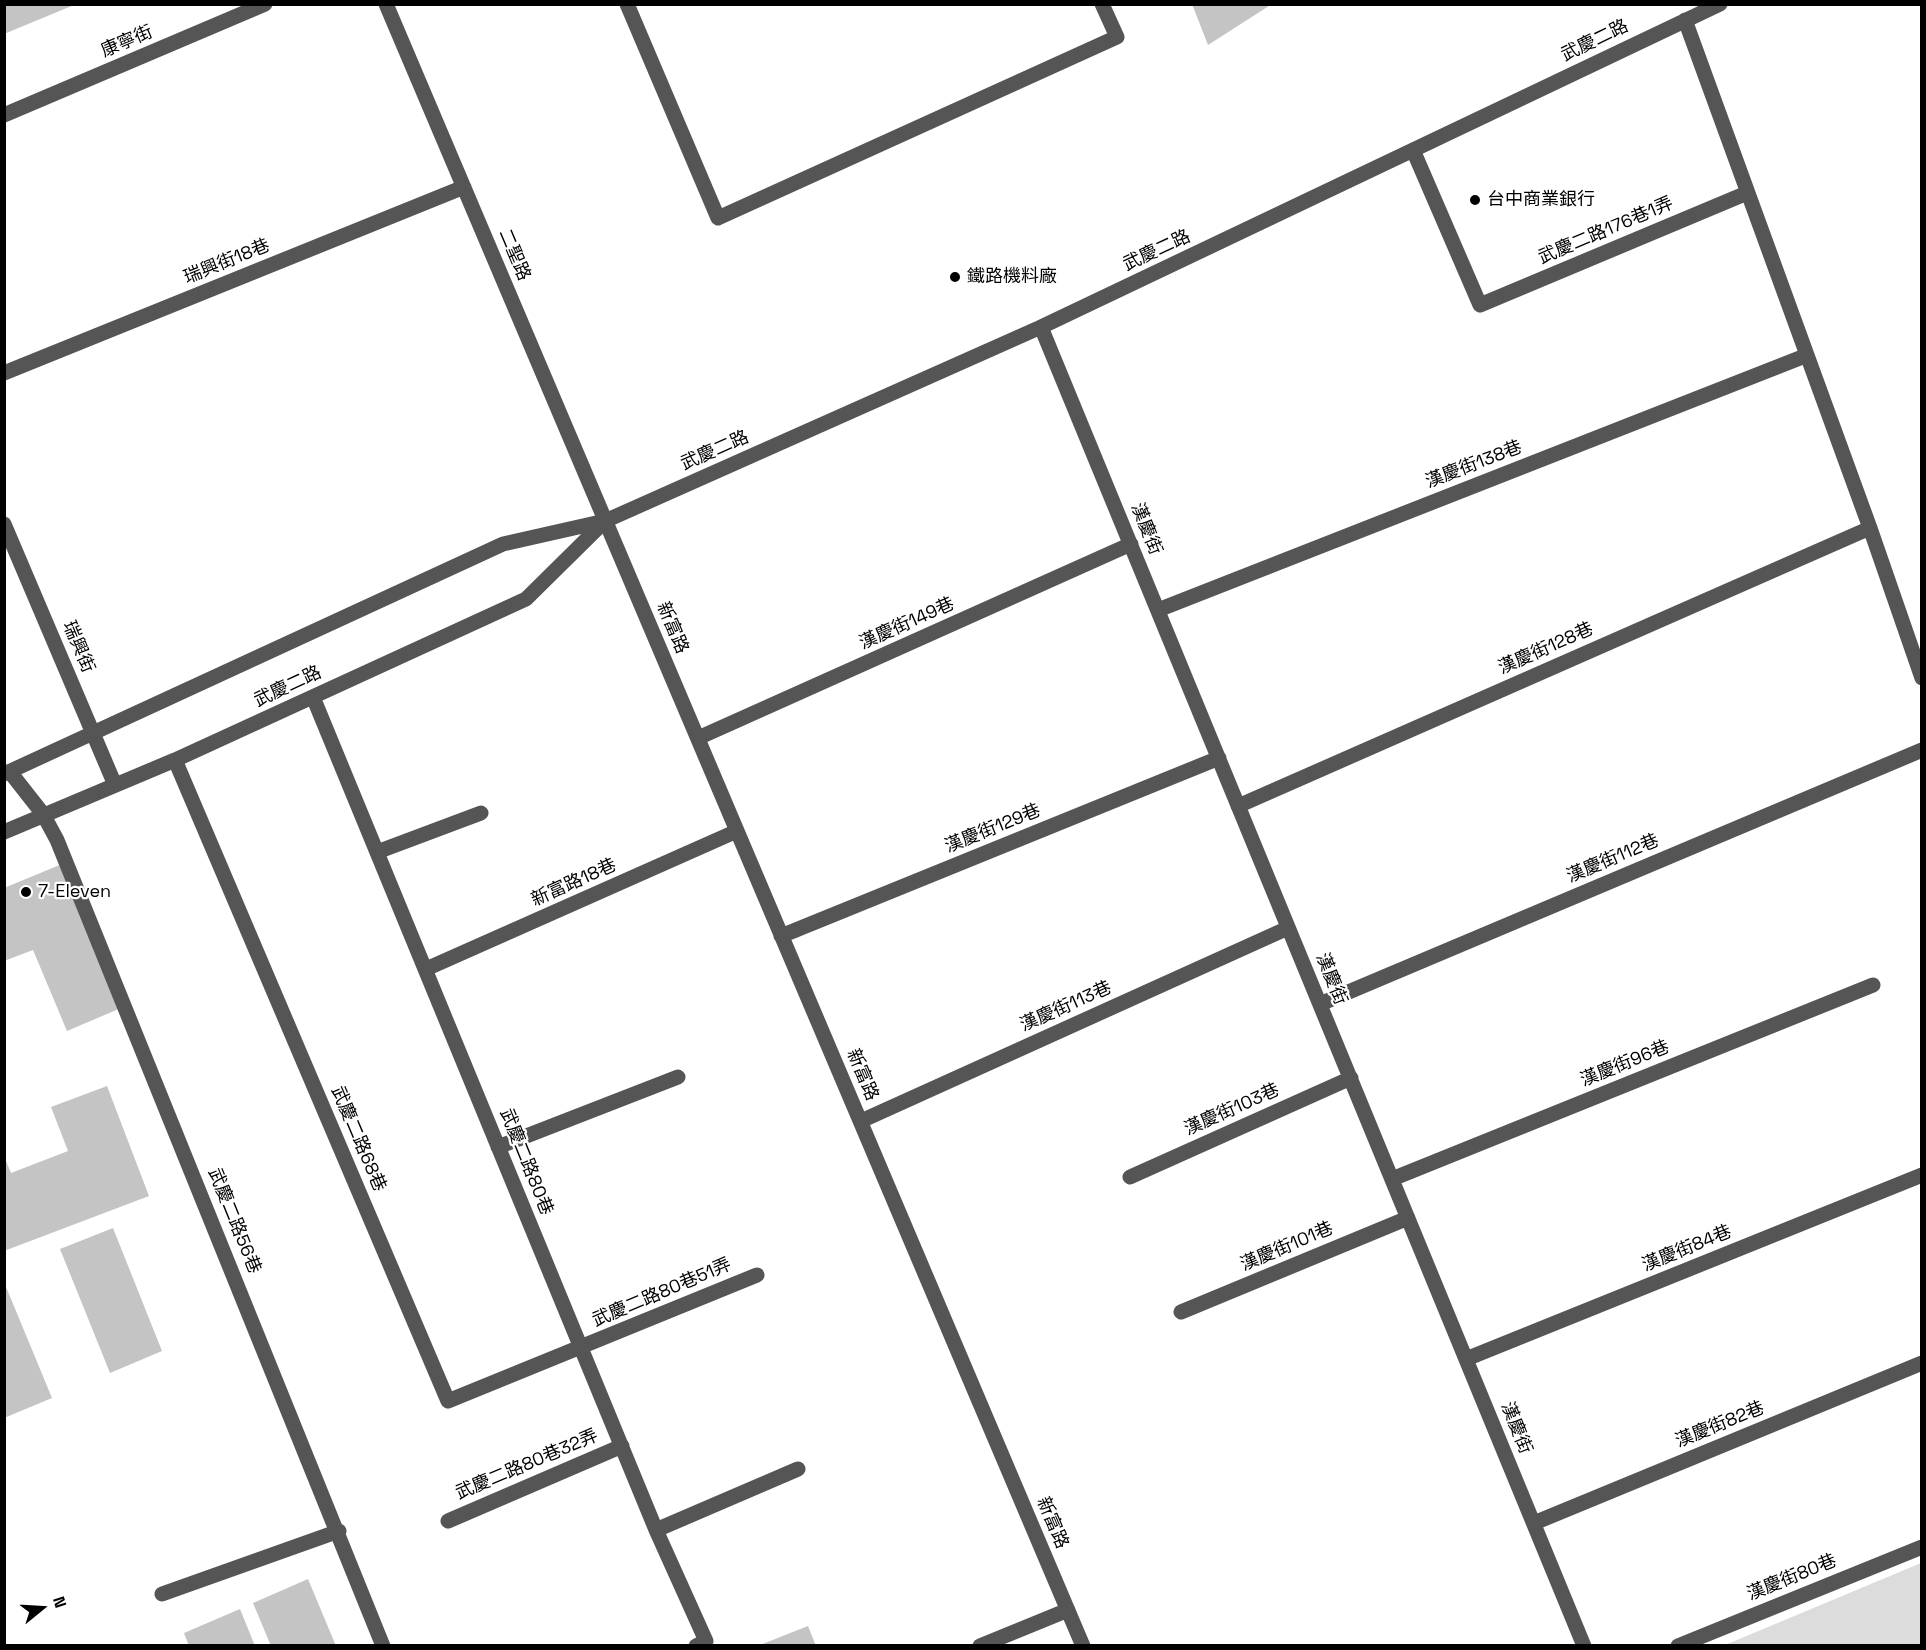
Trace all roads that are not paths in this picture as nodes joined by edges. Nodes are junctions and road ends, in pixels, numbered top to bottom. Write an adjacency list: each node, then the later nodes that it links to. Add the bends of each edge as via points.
1 (265, 4): 7 (street, 康寧街)
2 (386, 4): 9 (street, 二聖路)
3 (627, 4): 4 (street, via 718,218 1117,37)
4 (1102, 4)
5 (1720, 4): 6 (street, 武慶二路)
6 (1685, 20): 8 (street, 武慶二路); 10 (street)
7 (4, 115)
8 (1413, 150): 10 (street, 武慶二路176巷1弄, via 1480,305); 11 (street, 武慶二路)
9 (464, 187): 13 (street, 瑞興街18巷); 14 (street, 二聖路)
10 (1747, 193): 12 (street)
11 (1041, 327): 14 (street, 武慶二路); 17 (street, 漢慶街)
12 (1805, 356): 16 (street); 18 (street, 漢慶街138巷)
13 (4, 372)
14 (605, 521): 20 (street, 武慶二路, via 526,599); 21 (street, 武慶二路, via 503,544); 22 (street, 新富路)
15 (4, 524): 21 (street, 瑞興街)
16 (1870, 528): 19 (street); 28 (street, 漢慶街128巷)
17 (1131, 544): 18 (street, 漢慶街); 22 (street, 漢慶街149巷)
18 (1158, 610): 24 (street, 漢慶街)
19 (1922, 678)
20 (313, 697): 25 (street, 武慶二路); 33 (street, 武慶二路80巷)
21 (93, 732): 26 (street, 武慶二路); 27 (street, 瑞興街)
22 (698, 738): 31 (street, 新富路)
23 (1922, 750): 38 (street, 漢慶街112巷)
24 (1219, 758): 28 (street, 漢慶街); 35 (street, 漢慶街129巷)
25 (175, 760): 27 (street, 武慶二路); 49 (street, 武慶二路68巷, via 448,1401)
26 (6, 773): 30 (street, 武慶二路)
27 (115, 785): 30 (street, 武慶二路)
28 (1238, 806): 34 (street, 漢慶街)
29 (481, 813): 33 (street)
30 (43, 814): 32 (street); 57 (street, 武慶二路56巷, via 57,840)
31 (737, 831): 35 (street, 新富路); 36 (street, 新富路18巷)
32 (4, 832)
33 (377, 852): 36 (street, 武慶二路80巷)
34 (1288, 928): 38 (street, 漢慶街); 41 (street, 漢慶街113巷)
35 (781, 936): 41 (street, 新富路)
36 (426, 969): 42 (street, 武慶二路80巷)
37 (1873, 985): 45 (street, 漢慶街96巷)
38 (1320, 1004): 40 (street, 漢慶街)
39 (678, 1077): 42 (street)
40 (1351, 1078): 44 (street, 漢慶街103巷); 45 (street, 漢慶街)
41 (861, 1121): 60 (street, 新富路)
42 (498, 1147): 49 (street, 武慶二路80巷)
43 (1922, 1175): 50 (street, 漢慶街84巷)
44 (1130, 1177)
45 (1392, 1179): 46 (street, 漢慶街)
46 (1408, 1218): 48 (street, 漢慶街101巷); 50 (street, 漢慶街)
47 (758, 1275): 49 (street, 武慶二路80巷51弄)
48 (1181, 1312)
49 (581, 1348): 52 (street, 武慶二路80巷)
50 (1466, 1359): 55 (street, 漢慶街)
51 (1922, 1363): 55 (street, 漢慶街82巷)
52 (622, 1446): 54 (street, 武慶二路80巷32弄); 56 (street, 武慶二路80巷)
53 (798, 1469): 56 (street)
54 (448, 1521)
55 (1534, 1523): 65 (street, 漢慶街)
56 (656, 1530): 61 (street, 武慶二路80巷)
57 (339, 1532): 59 (street); 62 (street, 武慶二路56巷)
58 (1922, 1546): 66 (street, 漢慶街80巷)
59 (162, 1594)
60 (1068, 1610): 63 (street); 64 (street, 新富路)
61 (701, 1643)
62 (383, 1646)
63 (980, 1646)
64 (1083, 1646)
65 (1584, 1646)
66 (1678, 1646)

